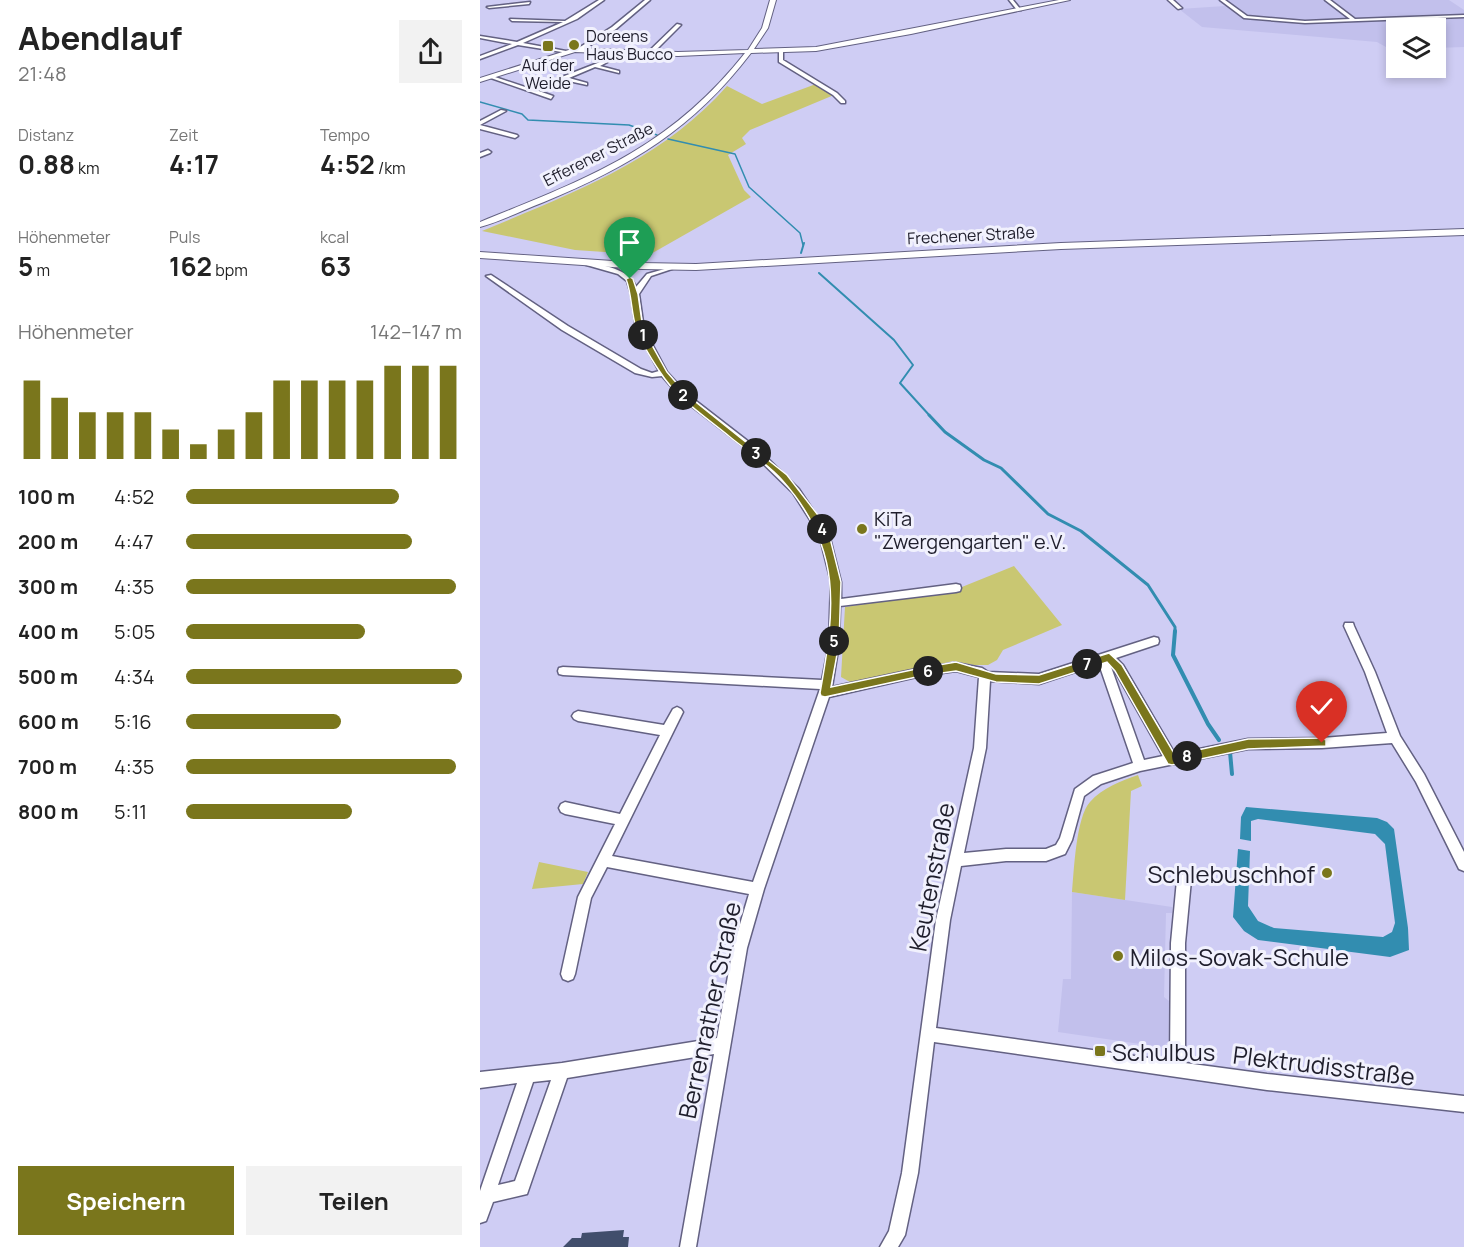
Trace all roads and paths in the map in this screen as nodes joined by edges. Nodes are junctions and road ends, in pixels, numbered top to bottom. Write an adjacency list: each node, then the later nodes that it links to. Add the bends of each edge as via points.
1 (602, 0): 16 (street)
2 (648, 0): 21 (street)
3 (772, 0): 25 (street, Efferener Straße, via 769,20)
4 (1011, 0): 13 (street)
5 (1067, 0): 13 (street)
6 (1170, 0): 12 (street)
7 (1222, 0): 17 (street, via 1249,18)
8 (1327, 0): 17 (street)
9 (508, 3): 10 (street); 11 (street)
10 (530, 3)
11 (489, 8)
12 (1180, 8)
13 (1019, 9): 22 (street, via 835,46)
14 (1464, 16): 17 (street)
15 (512, 20): 16 (street)
16 (566, 21): 20 (street)
17 (1355, 21)
18 (679, 25): 26 (street)
19 (480, 37): 20 (street)
20 (520, 44): 23 (street); 27 (street)
21 (579, 50): 23 (street); 24 (street)
22 (781, 51): 25 (street); 36 (street, via 782,61)
23 (566, 52): 30 (street)
24 (621, 52): 26 (street); 28 (street)
25 (749, 52): 26 (street); 42 (street, Efferener Straße, via 713,94 657,142 576,184)
26 (649, 54)
27 (480, 58)
28 (596, 66): 29 (street); 31 (street)
29 (617, 72)
30 (490, 77): 32 (street); 34 (street)
31 (564, 78): 33 (street); 34 (street)
32 (480, 80)
33 (585, 84)
34 (530, 91): 35 (street)
35 (551, 98)
36 (843, 102)
37 (503, 111): 38 (street)
38 (480, 125): 39 (street)
39 (515, 136)
40 (488, 152): 41 (street)
41 (480, 155)
42 (480, 225)
43 (1464, 232): 47 (main road, Frechener Straße, via 1051,246)
44 (480, 255): 45 (main road, Frechener Straße)
45 (585, 263): 46 (main road, Frechener Straße); 49 (street, via 626,276)
46 (642, 266): 47 (main road, Frechener Straße); 49 (street, Berrenrather Straße)
47 (673, 267): 49 (street, via 650,275)
48 (489, 276): 50 (street, via 638,371)
49 (635, 294): 50 (street, Berrenrather Straße, via 640,329)
50 (664, 373): 52 (street, Berrenrather Straße, via 684,396 755,451 796,491 818,521 830,551)
51 (956, 588): 52 (street)
52 (836, 603): 58 (street, Berrenrather Straße)
53 (1349, 626): 62 (street)
54 (1154, 641): 55 (street)
55 (1106, 658): 57 (street, via 1039,679); 63 (street, via 1119,668); 64 (street)
56 (563, 670): 58 (street)
57 (985, 676): 58 (street, via 956,667); 68 (street, Keutenstraße, via 980,748)
58 (826, 689): 71 (street, Berrenrather Straße)
59 (677, 712): 61 (street)
60 (579, 716): 61 (street)
61 (668, 731): 66 (street)
62 (1395, 738): 63 (street, via 1248,744); 69 (street)
63 (1172, 760): 64 (street)
64 (1140, 766): 68 (street, via 1096,780 1079,793 1060,850 1046,855)
65 (565, 808): 66 (street)
66 (623, 820): 67 (street)
67 (603, 860): 71 (street); 72 (street, via 585,897)
68 (955, 860): 73 (street, Keutenstraße)
69 (1464, 865)
70 (1184, 880): 75 (street, via 1178,943)
71 (758, 889): 74 (street, Berrenrather Straße, via 740,948)
72 (568, 974)
73 (928, 1034): 75 (street, Plektrudisstraße); 83 (street, Keutenstraße, via 910,1173 897,1235)
74 (722, 1045): 76 (street); 82 (street, Berrenrather Straße)
75 (1177, 1068): 79 (street, Plektrudisstraße)
76 (562, 1071): 77 (street); 80 (street, via 521,1188)
77 (528, 1074): 78 (street); 80 (street)
78 (480, 1080)
79 (1464, 1104)
80 (488, 1195): 81 (street)
81 (480, 1215)
82 (688, 1247)
83 (888, 1247)

